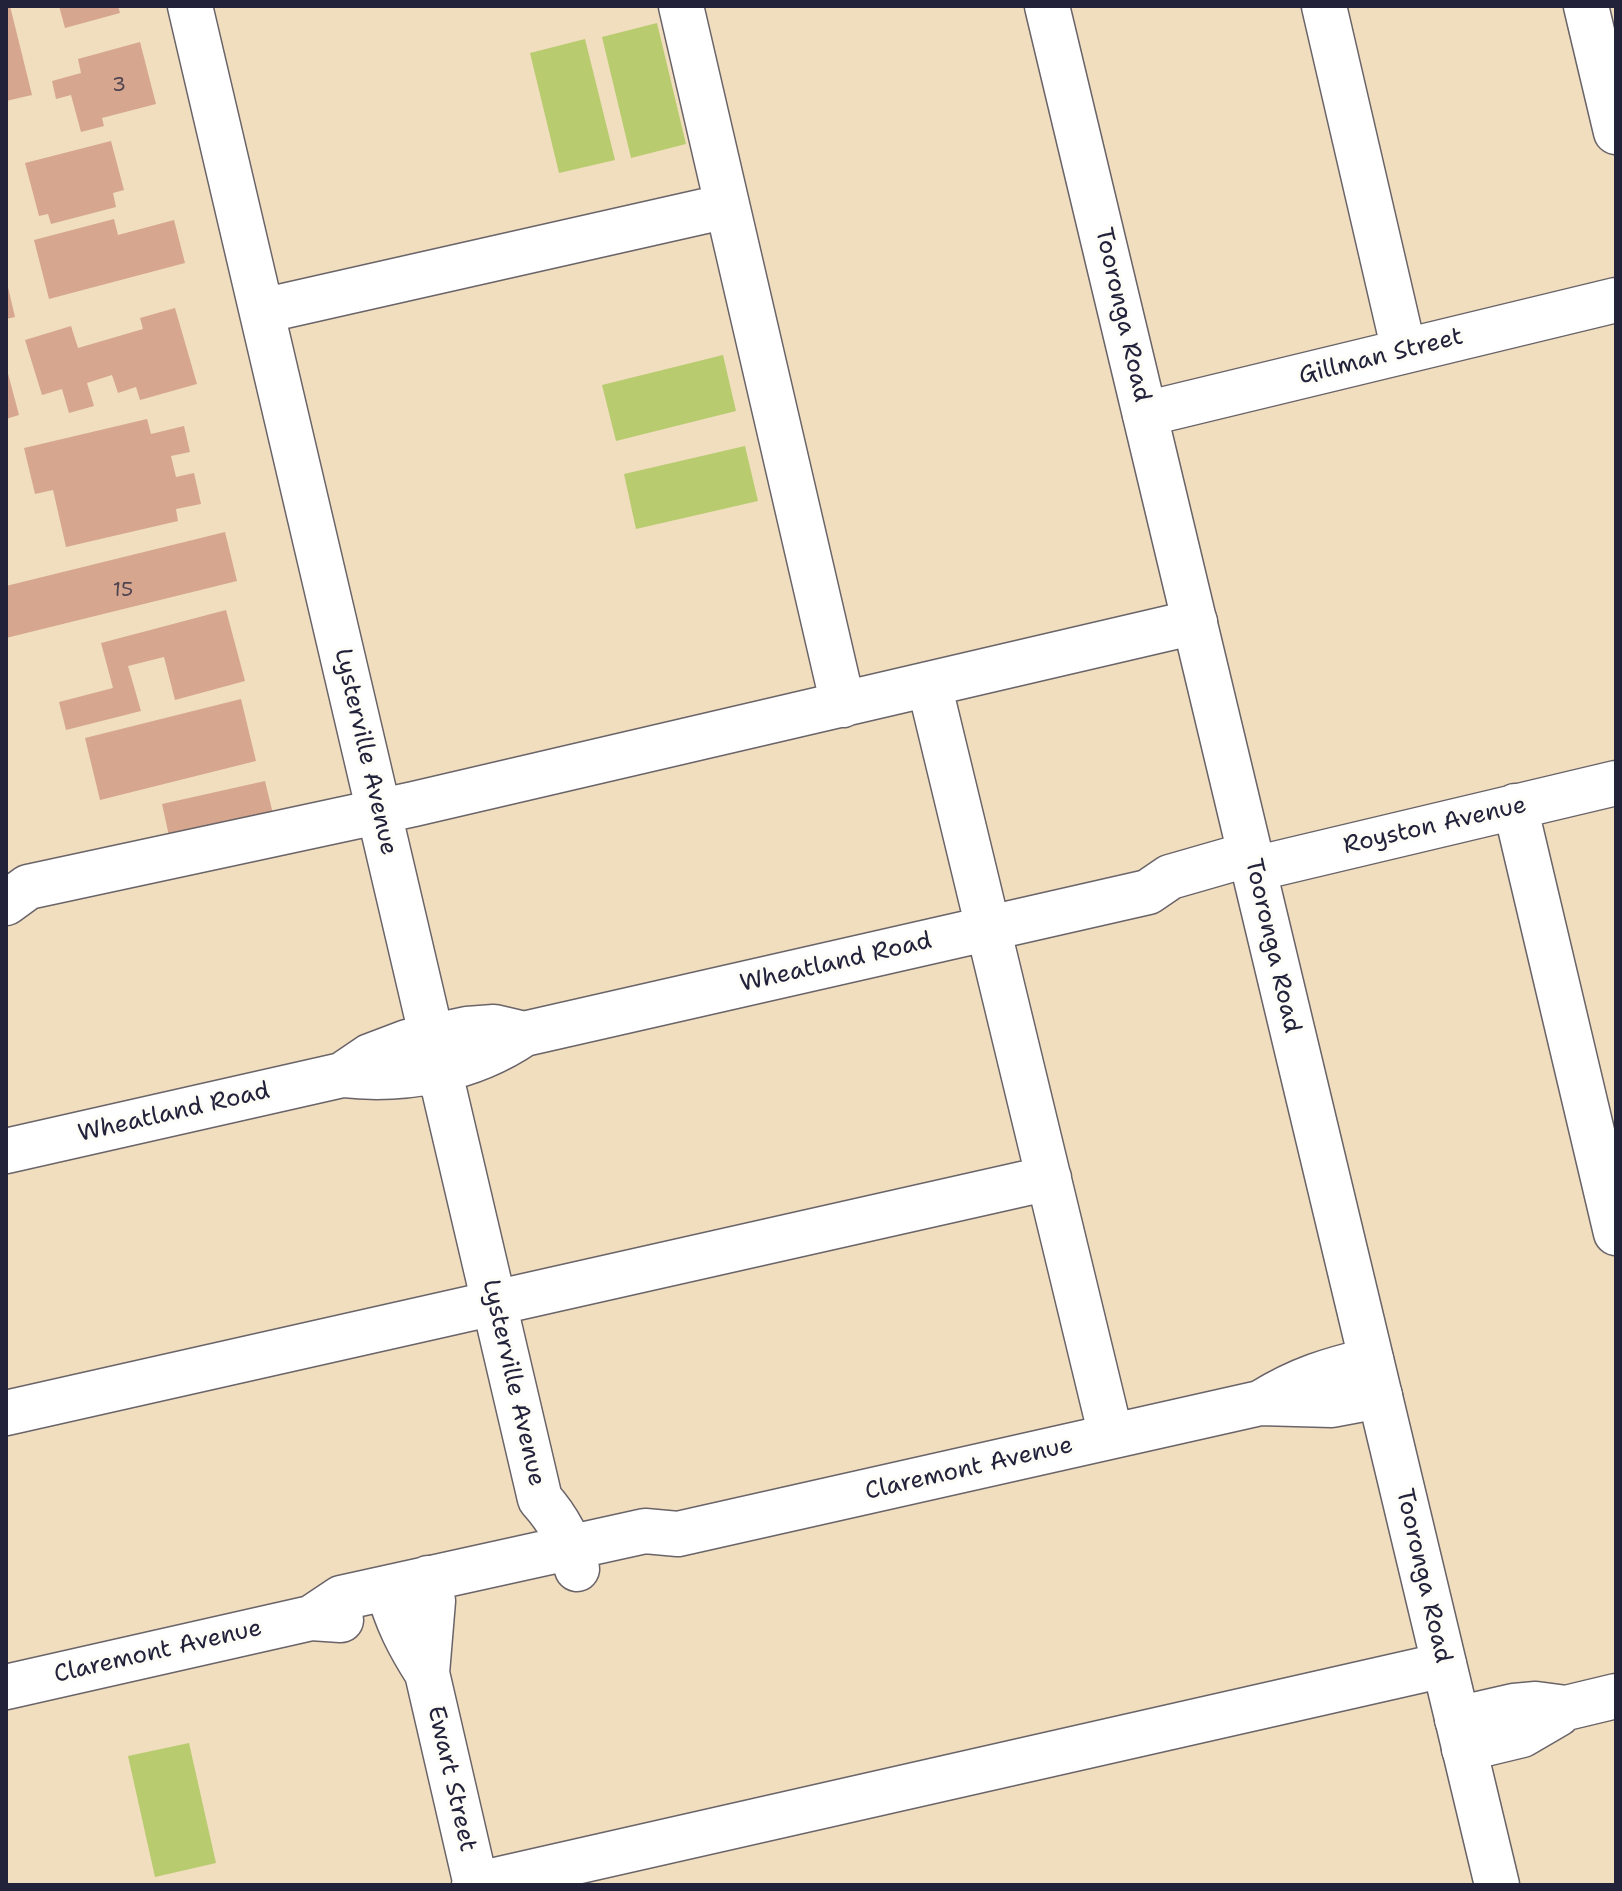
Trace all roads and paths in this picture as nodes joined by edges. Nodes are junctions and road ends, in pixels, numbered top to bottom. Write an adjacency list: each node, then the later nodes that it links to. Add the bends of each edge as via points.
1 (190, 6): 9 (street, Lysterville Avenue)
2 (681, 6): 7 (street)
3 (1047, 6): 11 (street, Tooronga Road)
4 (1324, 6): 10 (street)
5 (1586, 6): 6 (street)
6 (1616, 132)
7 (727, 206): 9 (street); 14 (street)
8 (1616, 300): 10 (street, Gillman Street)
9 (262, 311): 17 (street, Lysterville Avenue)
10 (1404, 351): 11 (street, Gillman Street)
11 (1145, 414): 12 (street, Tooronga Road)
12 (1195, 622): 13 (street); 18 (street, Tooronga Road)
13 (929, 684): 14 (street); 20 (street)
14 (843, 705): 17 (street)
15 (1616, 783): 16 (street, Royston Avenue)
16 (1515, 806): 18 (street, Royston Avenue); 24 (street)
17 (379, 812): 19 (street, via 28,887); 21 (street, Lysterville Avenue)
18 (1253, 868): 20 (street, Wheatland Road, via 1216,892 1175,897 1148,892); 26 (street, Tooronga Road)
19 (6, 903)
20 (989, 928): 21 (street, Wheatland Road, via 524,1034 474,1061); 23 (street)
21 (435, 1053): 22 (street, Wheatland Road, via 404,1077 342,1075); 25 (street, Lysterville Avenue)
22 (6, 1151)
23 (1049, 1178): 25 (street); 28 (street)
24 (1616, 1233)
25 (494, 1301): 27 (street); 29 (street, Lysterville Avenue)
26 (1376, 1378): 28 (street, Claremont Avenue, via 1332,1405 1260,1403); 33 (street, Tooronga Road)
27 (6, 1413)
28 (1111, 1436): 30 (street, Claremont Avenue, via 678,1534 645,1531)
29 (540, 1499): 30 (street, Lysterville Avenue, via 558,1518); 31 (street, Lysterville Avenue, via 532,1525)
30 (574, 1558): 31 (street, Claremont Avenue)
31 (531, 1567): 32 (street, Claremont Avenue)
32 (410, 1594): 34 (street, Claremont Avenue, via 346,1620 311,1618); 37 (street, Ewart Street, via 406,1640 427,1673)
33 (1444, 1665): 36 (street, Tooronga Road); 37 (street)
34 (6, 1687)
35 (1616, 1696): 36 (street, via 1566,1708 1522,1735)
36 (1461, 1734): 38 (street, Tooronga Road)
37 (475, 1885)
38 (1497, 1885)

